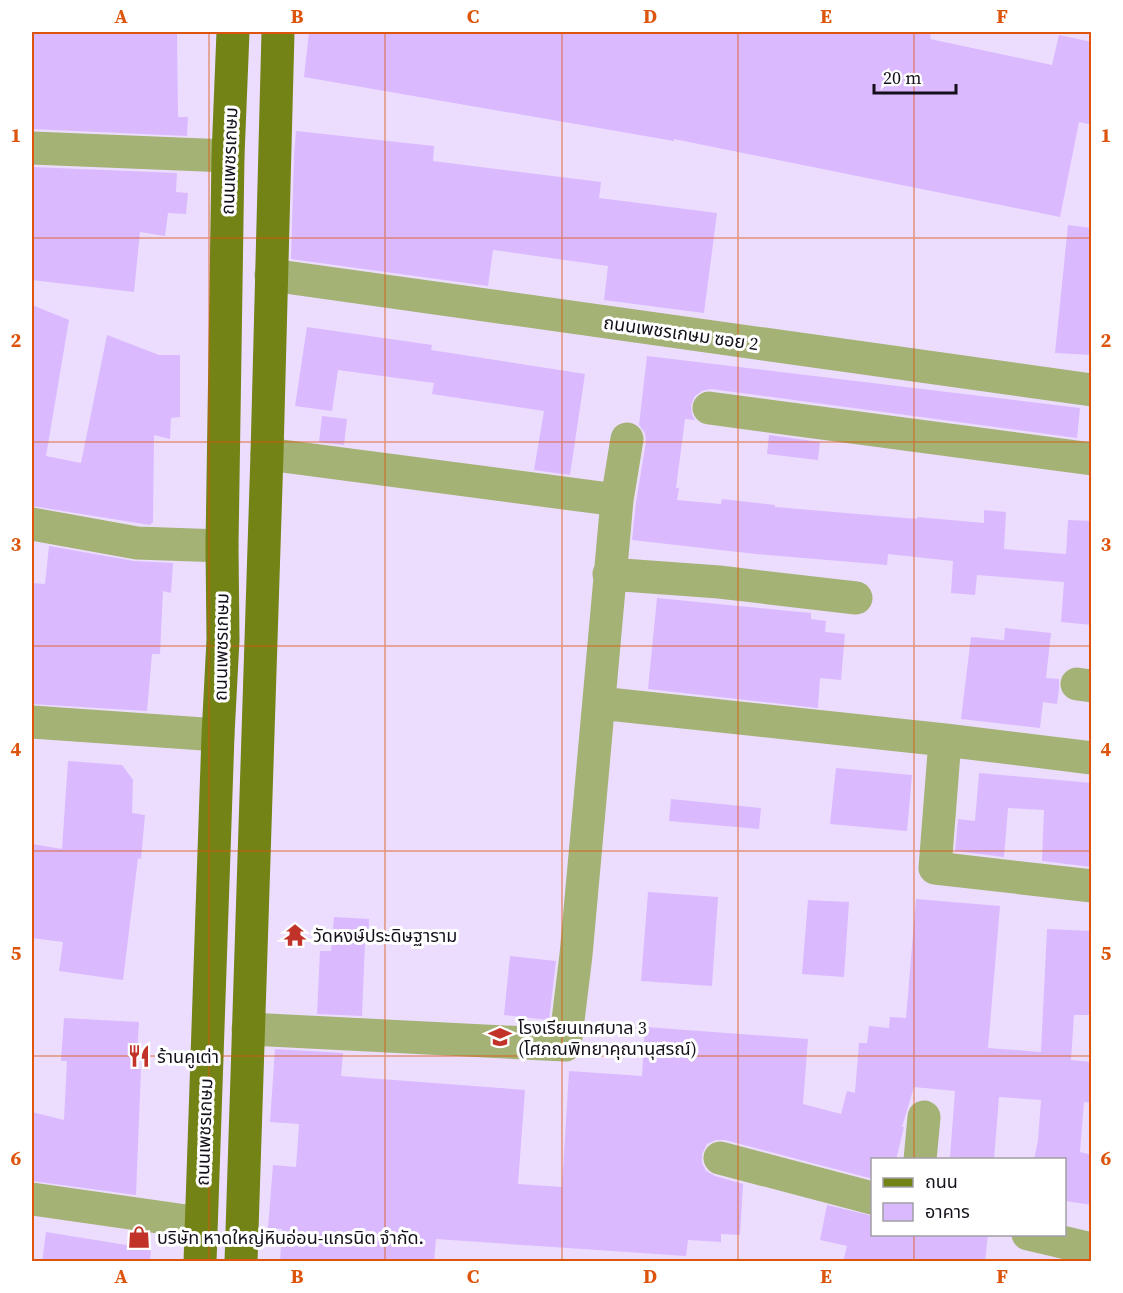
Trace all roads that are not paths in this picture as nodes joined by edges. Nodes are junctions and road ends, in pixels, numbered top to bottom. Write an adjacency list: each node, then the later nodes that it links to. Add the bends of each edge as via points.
1 (233, 32): 4 (main road, ถนนเพชรเกษม)
2 (278, 32): 5 (main road)
3 (32, 148): 4 (street)
4 (228, 156): 13 (main road, ถนนเพชรเกษม)
5 (271, 275): 6 (street, ถนนเพชรเกษม ซอย 2); 9 (main road)
6 (1092, 390)
7 (709, 408): 10 (street)
8 (627, 439): 11 (street)
9 (267, 454): 11 (street); 17 (main road)
10 (1092, 459)
11 (617, 500): 14 (street)
12 (32, 524): 13 (street, via 137,543)
13 (222, 546): 16 (main road, ถนนเพชรเกษม)
14 (609, 574): 15 (street); 18 (street)
15 (856, 598)
16 (223, 640): 17 (main road); 20 (main road, ถนนเพชรเกษม)
17 (261, 646): 24 (main road)
18 (598, 703): 21 (street); 24 (street, via 565,1045)
19 (32, 722): 20 (street)
20 (218, 735): 30 (main road, ถนนเพชรเกษม)
21 (945, 740): 22 (street); 23 (street, via 935,868)
22 (1092, 758)
23 (1092, 886)
24 (248, 1029): 34 (main road)
25 (924, 1118): 27 (street)
26 (720, 1158): 28 (street)
27 (920, 1158)
28 (871, 1197)
29 (32, 1199): 30 (street)
30 (200, 1223): 33 (main road, ถนนเพชรเกษม)
31 (1037, 1236): 32 (street)
32 (1092, 1249)
33 (200, 1262)
34 (241, 1262)

